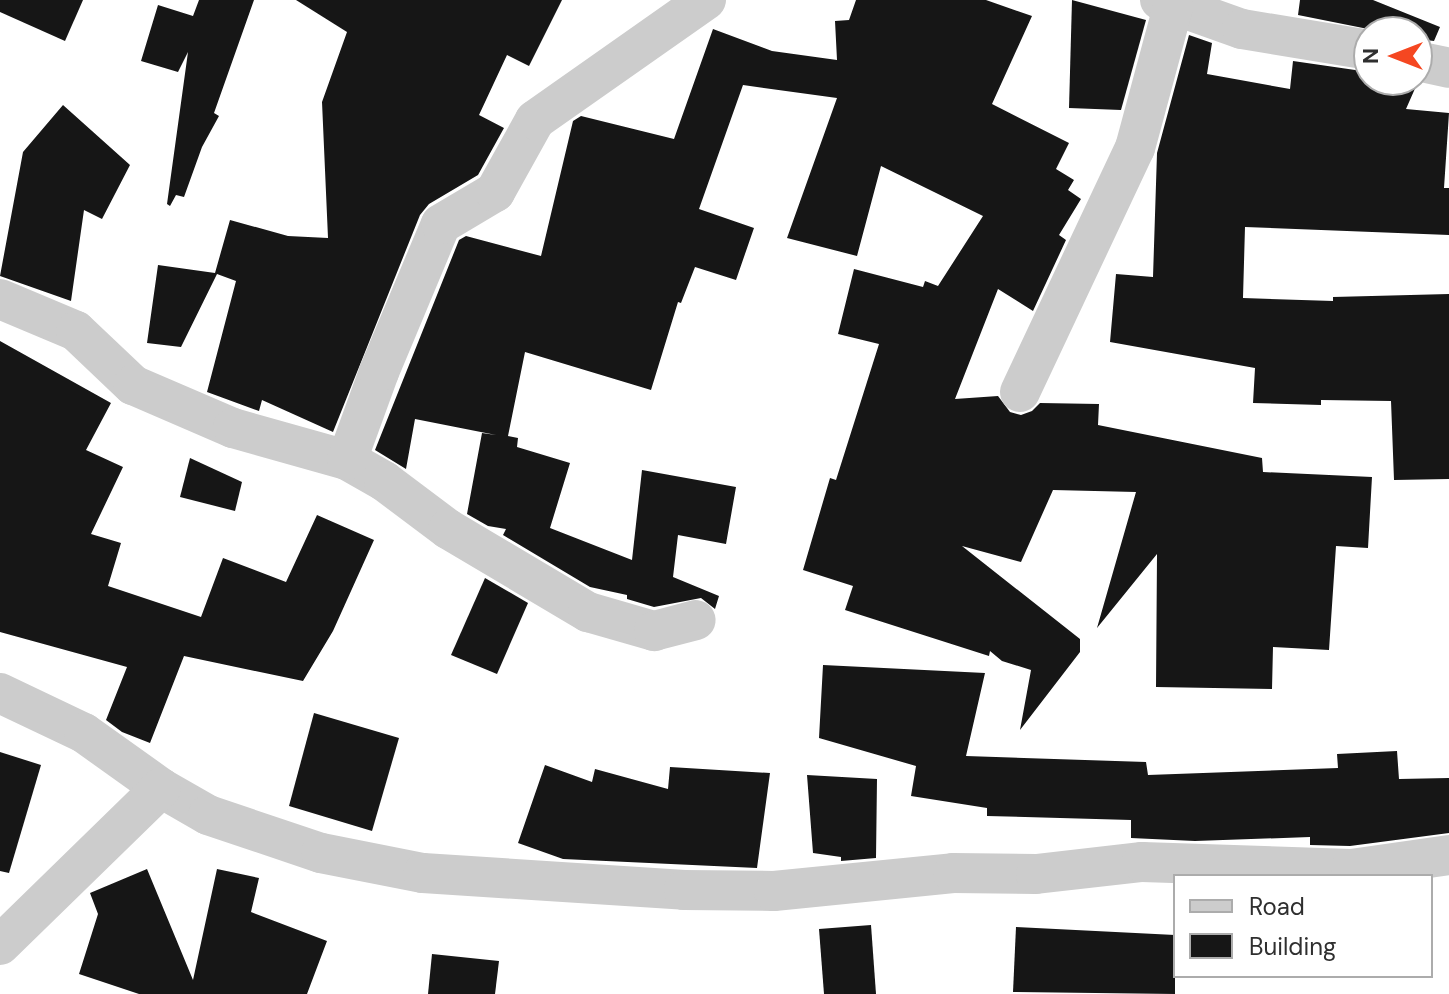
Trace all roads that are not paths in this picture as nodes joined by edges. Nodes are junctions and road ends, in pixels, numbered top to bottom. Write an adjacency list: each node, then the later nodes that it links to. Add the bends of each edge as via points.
1 (706, 0): 6 (street, via 535,120 495,192 441,224)
2 (1167, 4): 3 (street, via 1242,29); 5 (street, via 1135,148)
3 (1353, 47)
4 (0, 299): 6 (street, via 76,331 133,385 233,428)
5 (1020, 392)
6 (347, 460): 7 (street, via 448,529 588,612 654,631)
7 (696, 620)
8 (0, 693): 9 (street, via 84,733)
9 (161, 788): 10 (street, via 208,815 321,853 423,873 669,889 774,891 1142,862 1351,869); 11 (street)
10 (1449, 855)
11 (0, 945)

